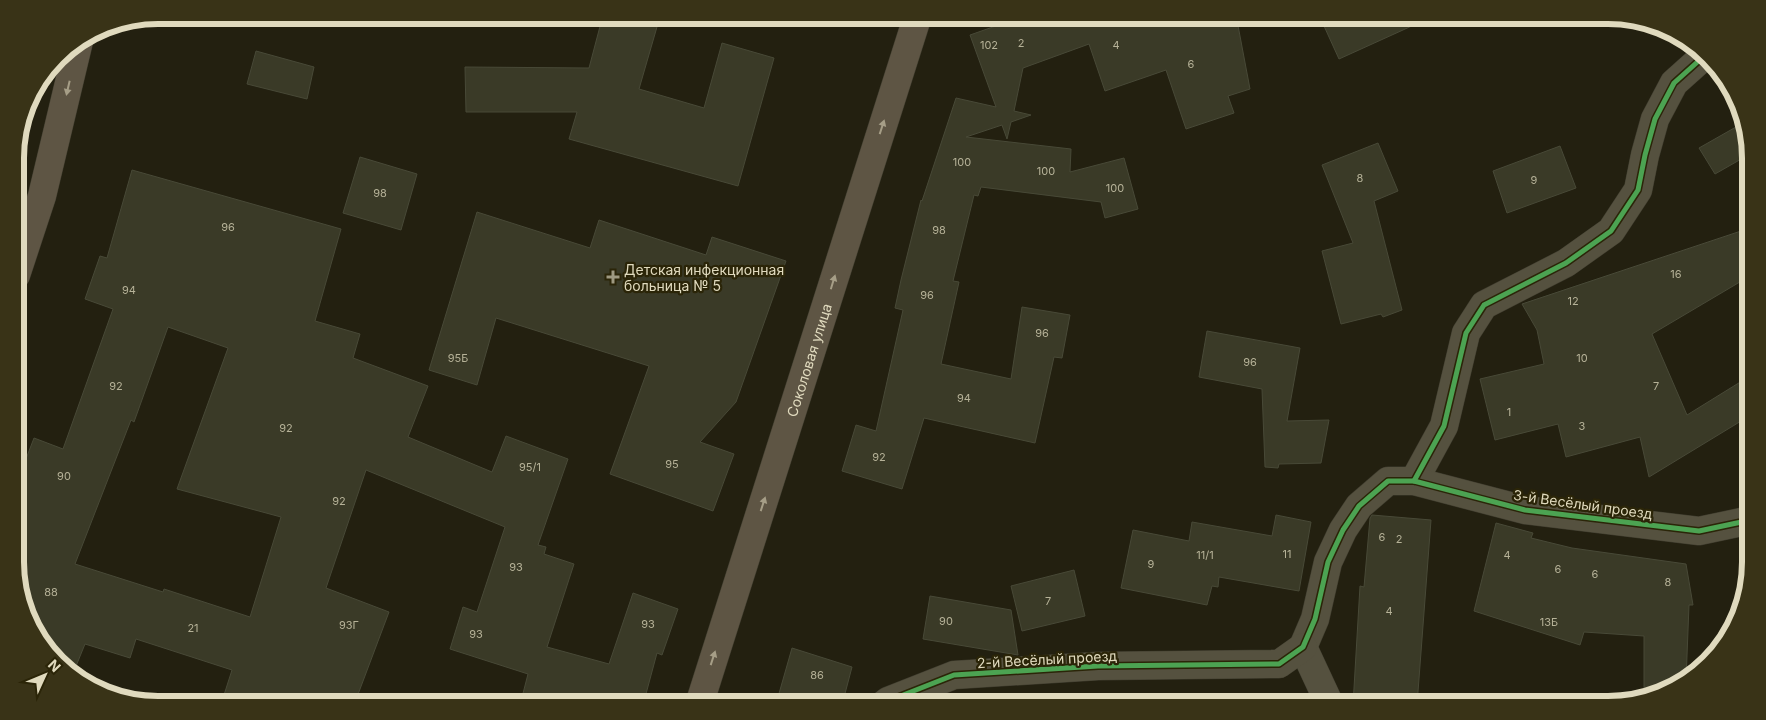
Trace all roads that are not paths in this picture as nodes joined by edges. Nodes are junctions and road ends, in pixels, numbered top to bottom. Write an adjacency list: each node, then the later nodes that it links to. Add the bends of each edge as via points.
1 (915, 24): 8 (main road, Соколовая улица, one-way to 1)
2 (76, 52): 4 (main road, one-way to 4, via 42,196)
3 (1700, 60): 5 (street, via 1674,83 1666,97 1655,119 1638,190 1611,231 1566,263 1484,305 1466,333 1444,426)
4 (24, 251)
5 (1414, 481): 6 (street, 3-й Весёлый проезд, via 1525,510 1699,531); 7 (street, 3-й Весёлый проезд, via 1388,481 1359,506 1343,530 1328,562 1315,619)
6 (1742, 522)
7 (1304, 647): 9 (street, 2-й Весёлый проезд, via 1279,664 1098,666 954,675); 10 (street)
8 (702, 696)
9 (901, 696)
10 (1326, 696)

